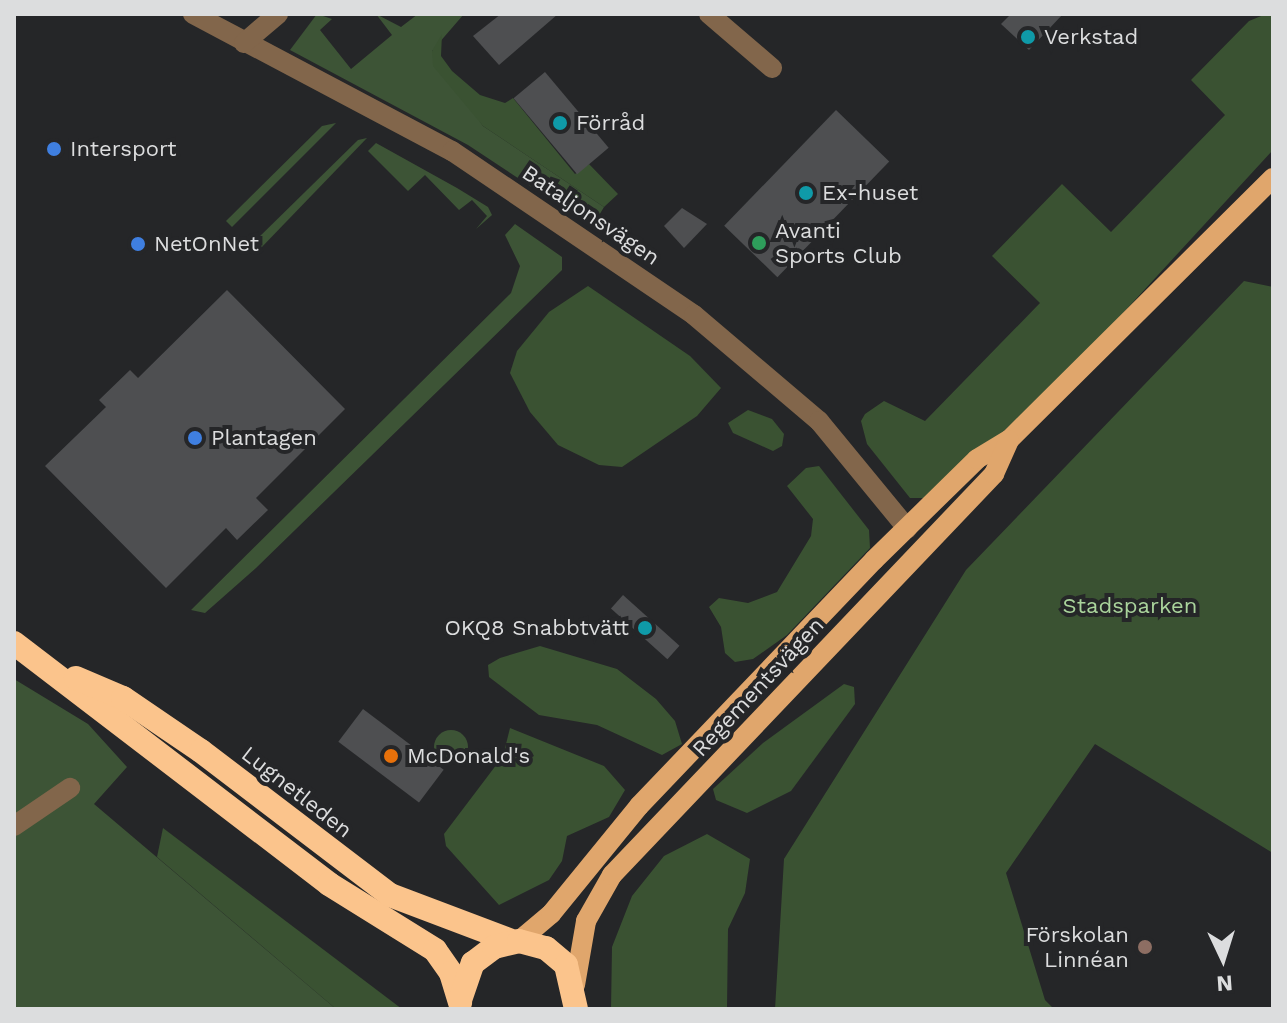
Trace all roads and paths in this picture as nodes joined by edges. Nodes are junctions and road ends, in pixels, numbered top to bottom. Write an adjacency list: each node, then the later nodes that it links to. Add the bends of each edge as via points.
1 (193, 14): 4 (street, Bataljonsvägen)
2 (278, 14): 4 (street)
3 (709, 14): 5 (street)
4 (244, 43): 8 (street, Bataljonsvägen, via 452,151 694,315 819,421)
5 (772, 68)
6 (1273, 178): 7 (main road, Regementsvägen)
7 (1009, 440): 8 (main road, Regementsvägen, via 977,459); 9 (main road, Regementsvägen, via 994,474)
8 (907, 528): 9 (main road); 14 (main road, Regementsvägen, via 639,806 551,914)
9 (922, 547): 15 (main road, Regementsvägen, via 595,901 582,935)
10 (14, 643): 11 (highway, Lugnetleden)
11 (58, 671): 14 (highway, Lugnetleden, via 123,698 175,733 390,895); 16 (highway, Lugnetleden, via 309,869 435,950 451,973)
12 (70, 788): 13 (street)
13 (14, 826)
14 (515, 941): 15 (highway, Lugnetleden, via 555,954); 16 (highway, via 473,963)
15 (576, 997)
16 (460, 1006)

